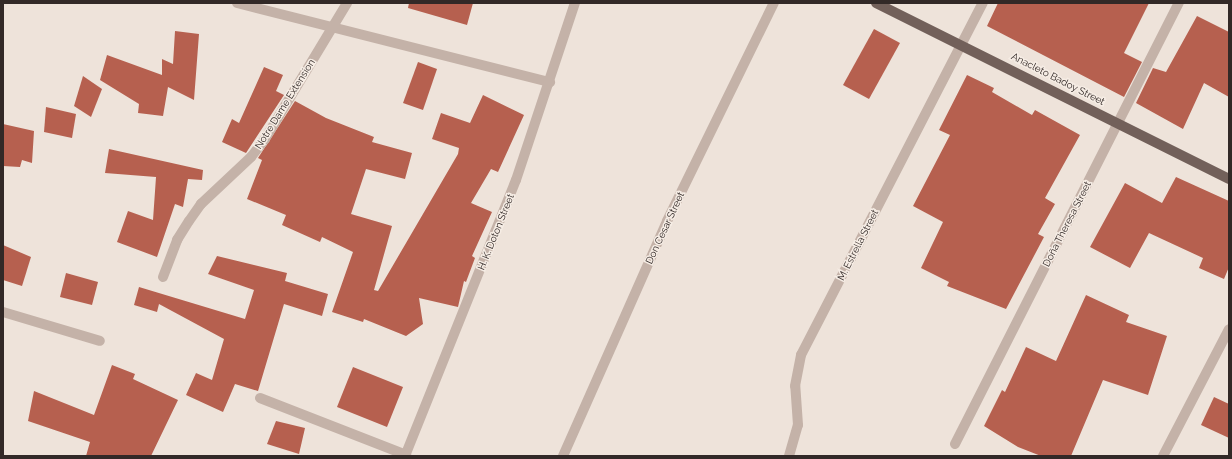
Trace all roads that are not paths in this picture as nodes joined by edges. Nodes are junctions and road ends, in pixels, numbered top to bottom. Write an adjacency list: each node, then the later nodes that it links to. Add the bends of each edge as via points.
1 (237, 3): 8 (street)
2 (347, 3): 8 (street, Notre Dame Extension)
3 (575, 3): 10 (street, H. K. Doton Street)
4 (774, 3): 20 (street, Don Cesar Street, via 668,221)
5 (876, 3): 9 (main road, Anacleto Badoy Street)
6 (983, 3): 9 (street, M. Estrella Street)
7 (1179, 3): 11 (street, Doña Theresa Street)
8 (334, 27): 10 (street); 13 (street, Notre Dame Extension, via 251,158 201,204 189,221 177,240)
9 (961, 43): 11 (main road, Anacleto Badoy Street); 21 (street, M. Estrella Street, via 801,355 795,386 798,425)
10 (550, 82): 19 (street, H. K. Doton Street, via 516,180)
11 (1118, 123): 12 (main road, Anacleto Badoy Street); 18 (street, Doña Theresa Street)
12 (1229, 179)
13 (163, 277)
14 (3, 312): 16 (street)
15 (1229, 329): 22 (street)
16 (100, 341)
17 (260, 398): 19 (street)
18 (954, 444)
19 (405, 455)
20 (563, 456)
21 (789, 456)
22 (1163, 456)

